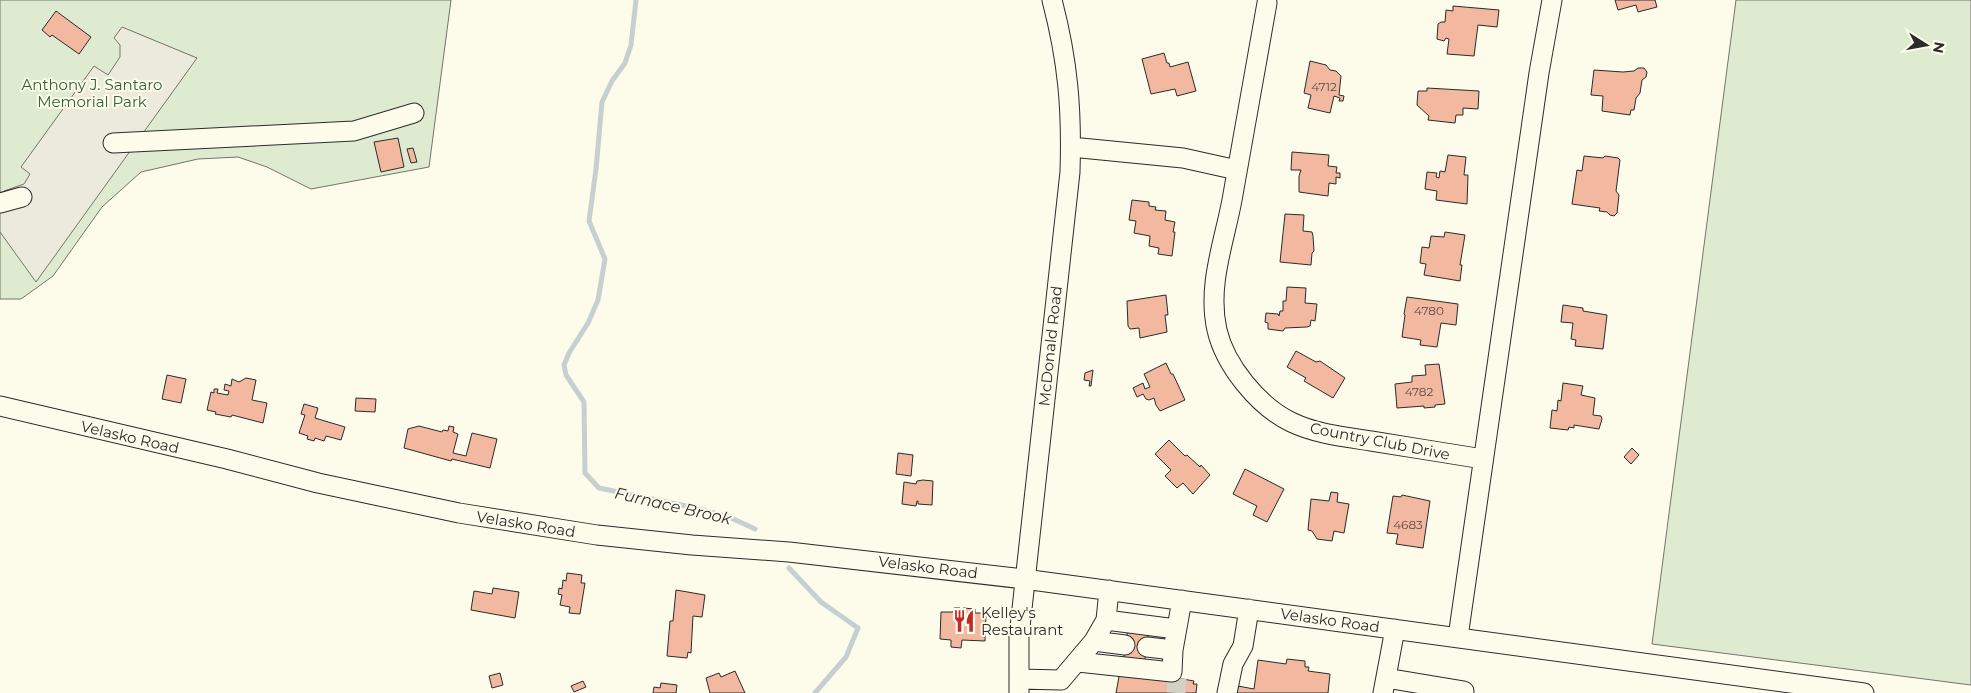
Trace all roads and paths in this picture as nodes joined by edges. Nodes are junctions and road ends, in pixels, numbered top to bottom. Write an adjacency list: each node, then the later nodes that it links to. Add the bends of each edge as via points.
1 (1052, 0): 6 (street, McDonald Road, via 1068,75)
2 (1552, 0): 11 (street)
3 (1267, 3): 7 (street, Country Club Drive)
4 (414, 113): 5 (street, via 354,131)
5 (113, 143)
6 (1071, 148): 7 (street, via 1183,158); 12 (street, McDonald Road)
7 (1237, 170): 11 (street, Country Club Drive, via 1217,266 1214,299 1217,330 1226,355 1243,382 1290,422 1322,433)
8 (22, 197): 9 (street)
9 (0, 203)
10 (0, 406): 12 (street, Velasko Road, via 318,483 459,513 597,535 798,553)
11 (1483, 459): 19 (street)
12 (1024, 579): 13 (street, Velasko Road); 25 (street, McDonald Road)
13 (1109, 590): 14 (street, Velasko Road); 16 (street)
14 (1182, 600): 15 (street, Velasko Road); 17 (street)
15 (1249, 609): 18 (street, Velasko Road); 29 (street, via 1243,646 1233,664)
16 (1106, 620): 17 (street); 20 (street)
17 (1176, 629): 23 (street)
18 (1394, 629): 19 (street, Velasko Road); 26 (street)
19 (1458, 638): 30 (street, Velasko Road)
20 (1094, 641): 21 (street); 24 (street)
21 (1125, 644)
22 (1147, 647): 23 (street)
23 (1173, 650): 24 (street, via 1175,675)
24 (1078, 662): 27 (street)
25 (1019, 686): 27 (street)
26 (1384, 686): 28 (street)
27 (1063, 687)
28 (1464, 690)
29 (1227, 693)
30 (1864, 693)

